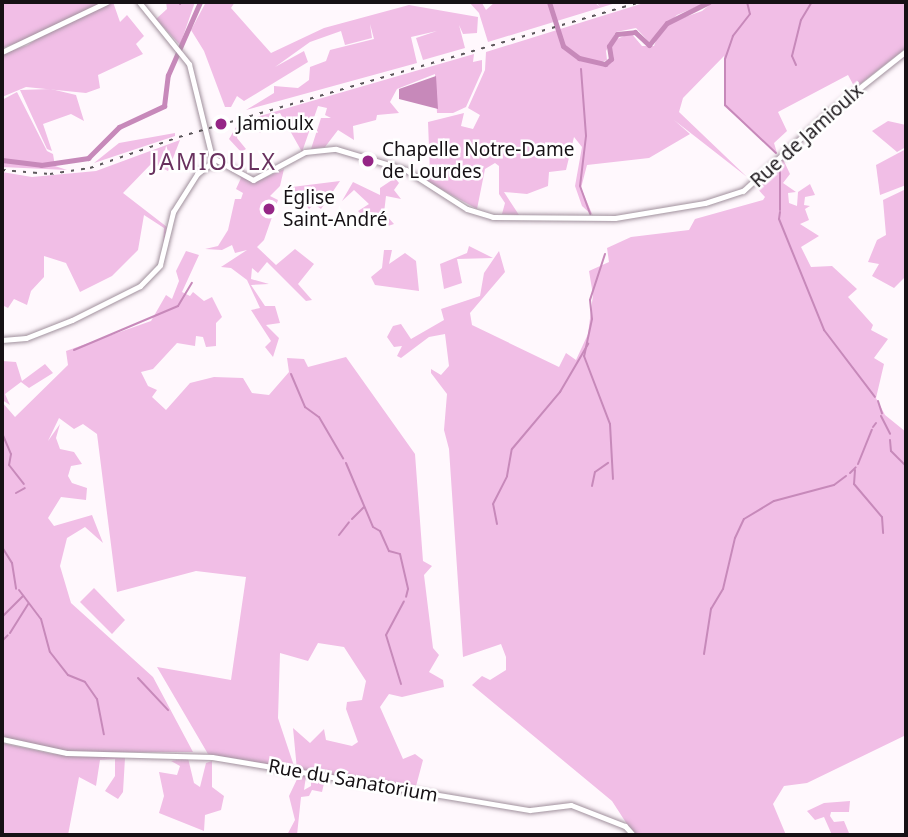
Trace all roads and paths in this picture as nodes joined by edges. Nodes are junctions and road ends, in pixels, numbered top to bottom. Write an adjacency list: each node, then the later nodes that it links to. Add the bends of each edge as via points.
1 (107, 2): 4 (street)
2 (139, 2): 5 (street, via 184,55 197,88)
3 (906, 51): 5 (street, Rue de Jamioulx, via 828,113 752,186 732,196 596,218 493,217 452,200 406,170 336,149 305,152 253,180 230,163)
4 (2, 52)
5 (213, 161): 6 (street, via 197,174 173,212 160,265 140,286 72,320 26,338)
6 (2, 340)
7 (2, 741): 8 (street, Rue du Sanatorium, via 76,754 214,757 538,811 572,805 625,826)
8 (633, 835)

